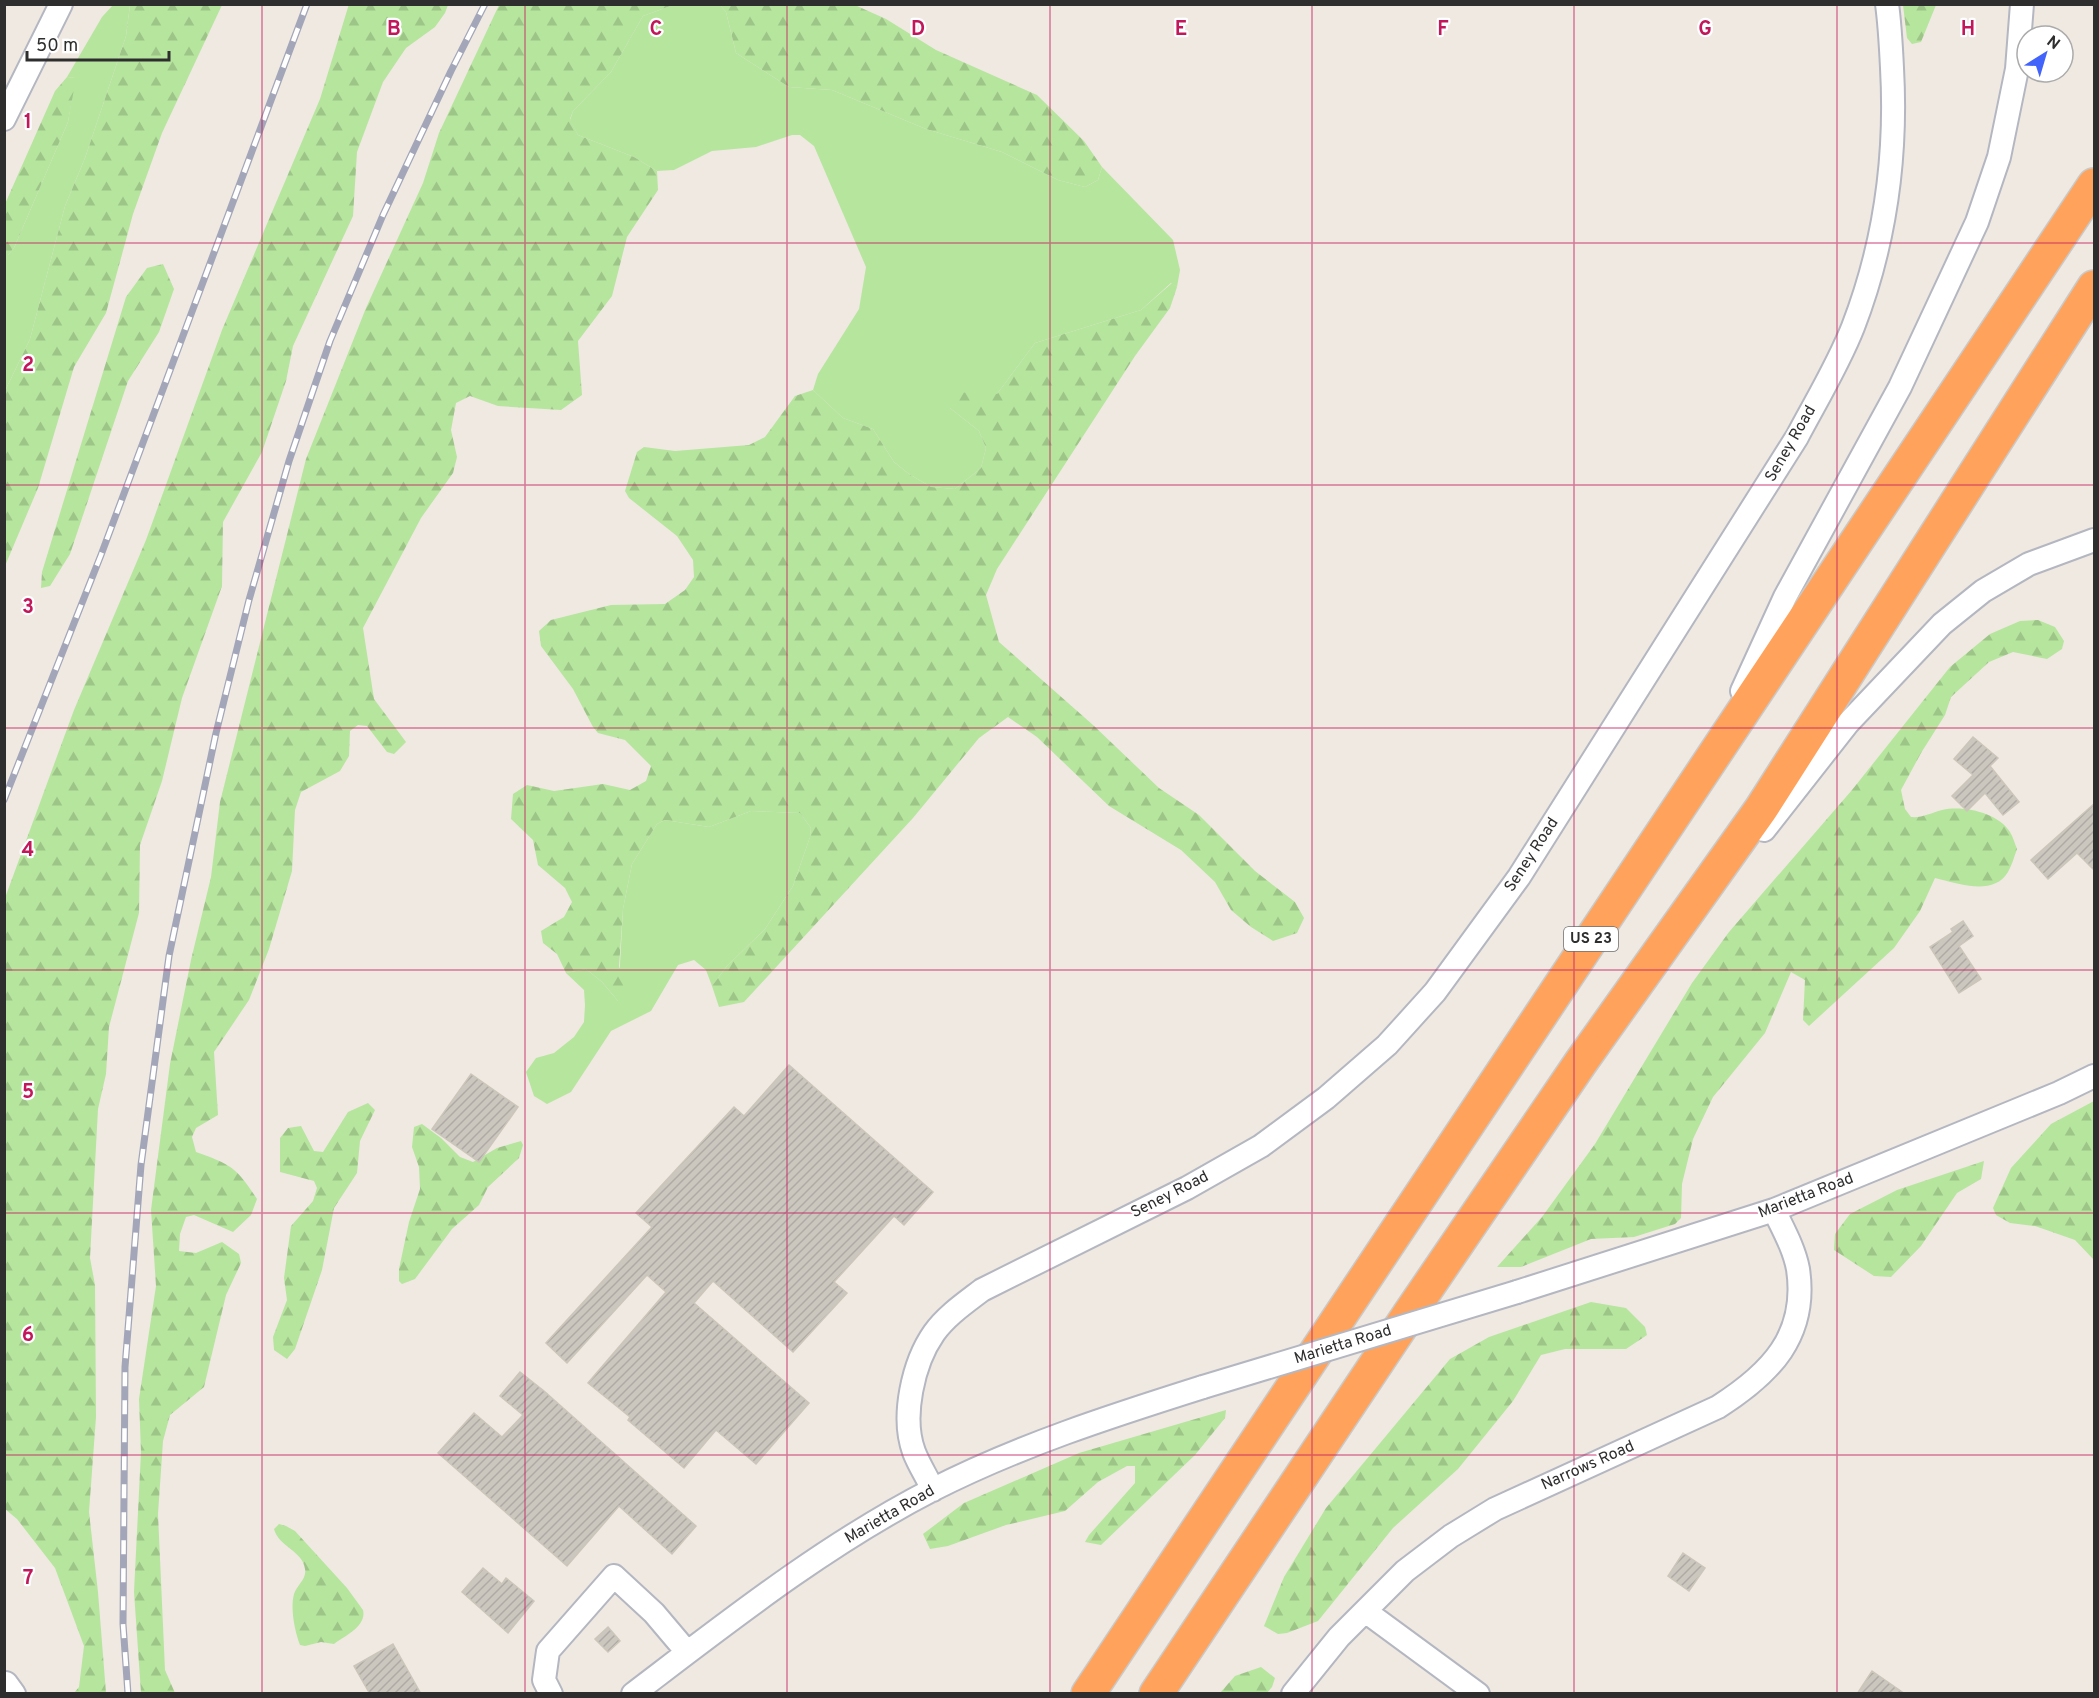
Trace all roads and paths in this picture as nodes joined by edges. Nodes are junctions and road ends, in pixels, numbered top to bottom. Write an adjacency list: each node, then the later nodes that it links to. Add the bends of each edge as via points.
1 (61, 4): 4 (street)
2 (1887, 4): 12 (street, Seney Road, via 1894,104 1888,195 1881,235 1852,328 1797,436 1519,877 1435,992 1388,1045 1326,1098 1261,1146 1187,1188 982,1290 955,1311 935,1333 911,1384 909,1418 913,1451)
3 (2022, 4): 8 (street, via 2017,69 1999,157 1977,222 1900,387 1785,597)
4 (4, 119)
5 (2094, 185): 8 (highway, US 23)
6 (2094, 286): 9 (highway, via 1761,809)
7 (2094, 540): 9 (street, via 2029,564 1983,591 1912,654 1848,723)
8 (1712, 756): 17 (highway, US 23)
9 (1581, 1062): 18 (highway)
10 (2094, 1076): 11 (street, Marietta Road)
11 (1774, 1210): 12 (street, Marietta Road, bridge, via 1097,1421); 13 (street, Narrows Road, via 1791,1246 1799,1292 1791,1336 1765,1372 1718,1407 1495,1509 1405,1571)
12 (933, 1490): 14 (street, Marietta Road, via 855,1534)
13 (1365, 1611): 19 (street, Narrows Road, via 1338,1637); 20 (street)
14 (687, 1652): 15 (street, via 654,1613 614,1576 548,1651 544,1680); 16 (street, Marietta Road)
15 (551, 1694)
16 (633, 1694)
17 (1088, 1694)
18 (1156, 1694)
19 (1293, 1694)
20 (1478, 1694)

